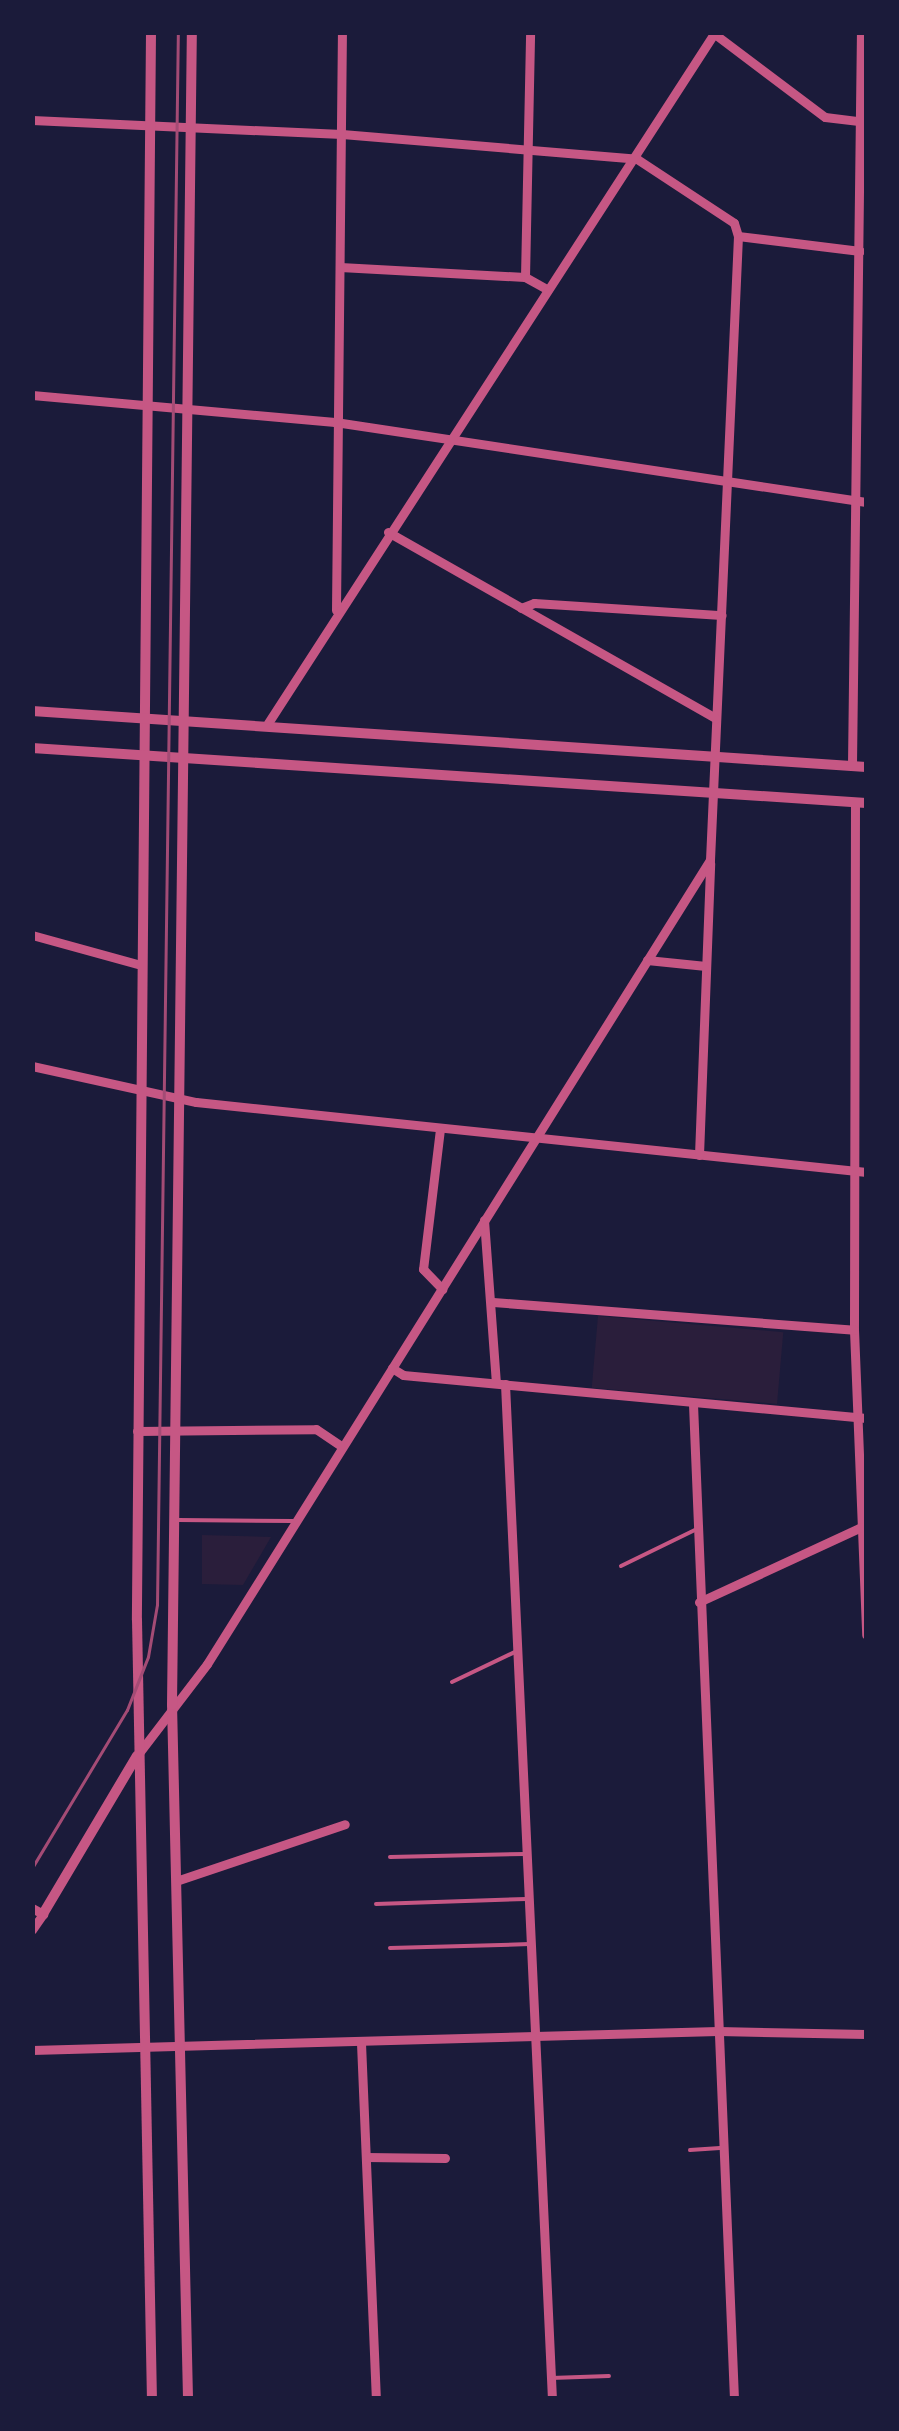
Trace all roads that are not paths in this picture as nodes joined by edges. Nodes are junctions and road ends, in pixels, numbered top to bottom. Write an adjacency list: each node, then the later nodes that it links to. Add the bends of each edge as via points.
1 (151, 32): 12 (street)
2 (192, 32): 11 (street)
3 (342, 32): 13 (street)
4 (530, 32): 14 (street)
5 (861, 32): 7 (street)
6 (714, 33): 10 (street, via 825,117); 15 (street)
7 (864, 63): 8 (street)
8 (863, 109): 10 (street)
9 (32, 120): 12 (street)
10 (859, 121): 17 (street)
11 (190, 125): 12 (street); 13 (street); 23 (street)
12 (150, 126): 22 (street)
13 (342, 134): 14 (street); 18 (street)
14 (528, 147): 15 (street); 19 (street)
15 (637, 159): 16 (street, via 734,223); 20 (street)
16 (738, 236): 17 (street); 26 (street)
17 (860, 251): 27 (street)
18 (340, 268): 19 (street); 24 (street)
19 (525, 277): 20 (street)
20 (548, 290): 25 (street)
21 (32, 395): 22 (street)
22 (147, 404): 23 (street); 33 (street)
23 (189, 407): 24 (street); 35 (street)
24 (335, 422): 25 (street); 30 (street)
25 (448, 440): 26 (street); 28 (street)
26 (729, 482): 27 (street); 31 (street)
27 (862, 501): 41 (street)
28 (388, 532): 29 (street); 30 (street)
29 (521, 608): 31 (street, via 534,602); 34 (street)
30 (336, 613): 36 (street)
31 (722, 615): 34 (street)
32 (32, 711): 33 (street)
33 (143, 716): 35 (street); 38 (street)
34 (716, 718): 39 (street)
35 (186, 720): 36 (street); 40 (street)
36 (268, 723): 39 (street)
37 (32, 748): 38 (street)
38 (143, 756): 40 (street); 48 (street)
39 (714, 757): 41 (street); 43 (street)
40 (187, 758): 43 (street); 52 (street)
41 (852, 766): 42 (street)
42 (866, 766)
43 (714, 791): 44 (street); 45 (street)
44 (861, 802): 56 (street)
45 (710, 860): 47 (street); 49 (street)
46 (32, 936): 48 (street)
47 (647, 960): 49 (street); 54 (street)
48 (141, 965): 51 (street)
49 (706, 966): 55 (street)
50 (32, 1066): 51 (street)
51 (141, 1088): 52 (street); 66 (street)
52 (176, 1096): 53 (street); 67 (street)
53 (440, 1129): 54 (street); 59 (street, via 422,1269)
54 (534, 1140): 55 (street); 58 (street)
55 (699, 1155): 56 (street)
56 (852, 1171): 57 (street); 61 (street)
57 (866, 1172)
58 (484, 1220): 59 (street); 60 (street)
59 (442, 1289): 62 (street)
60 (493, 1302): 61 (street); 63 (street)
61 (854, 1330): 65 (street)
62 (392, 1368): 63 (street, via 404,1375); 68 (street)
63 (501, 1384): 64 (street); 76 (street)
64 (693, 1404): 65 (street); 72 (street)
65 (861, 1418): 71 (street)
66 (138, 1431): 67 (street); 79 (street)
67 (174, 1431): 68 (street, via 316,1429); 69 (street)
68 (340, 1446): 70 (street)
69 (173, 1520): 70 (lane); 78 (street)
70 (294, 1520): 78 (street, via 207,1664)
71 (861, 1527): 74 (street); 75 (street)
72 (697, 1529): 73 (lane); 74 (street)
73 (621, 1566)
74 (698, 1602): 90 (street)
75 (866, 1634)
76 (518, 1651): 77 (lane); 81 (street)
77 (452, 1682)
78 (172, 1705): 79 (street); 83 (street)
79 (138, 1755): 86 (street); 95 (street)
80 (345, 1824): 83 (street)
81 (528, 1854): 82 (lane); 84 (street)
82 (390, 1856)
83 (176, 1880): 94 (street)
84 (530, 1898): 85 (lane); 88 (street)
85 (376, 1904)
86 (38, 1910): 87 (street)
87 (32, 1930)
88 (532, 1944): 89 (lane); 92 (street)
89 (390, 1948)
90 (718, 2031): 91 (street); 92 (street); 97 (street)
91 (866, 2034)
92 (536, 2037): 93 (street); 102 (street)
93 (360, 2043): 94 (street); 99 (street)
94 (180, 2044): 95 (street); 104 (street)
95 (144, 2045): 96 (street); 103 (street)
96 (32, 2050)
97 (721, 2148): 98 (lane); 107 (street)
98 (690, 2150)
99 (366, 2158): 100 (street); 105 (street)
100 (445, 2158)
101 (609, 2376): 102 (lane)
102 (551, 2378): 106 (street)
103 (152, 2398)
104 (188, 2398)
105 (376, 2398)
106 (552, 2398)
107 (734, 2398)

